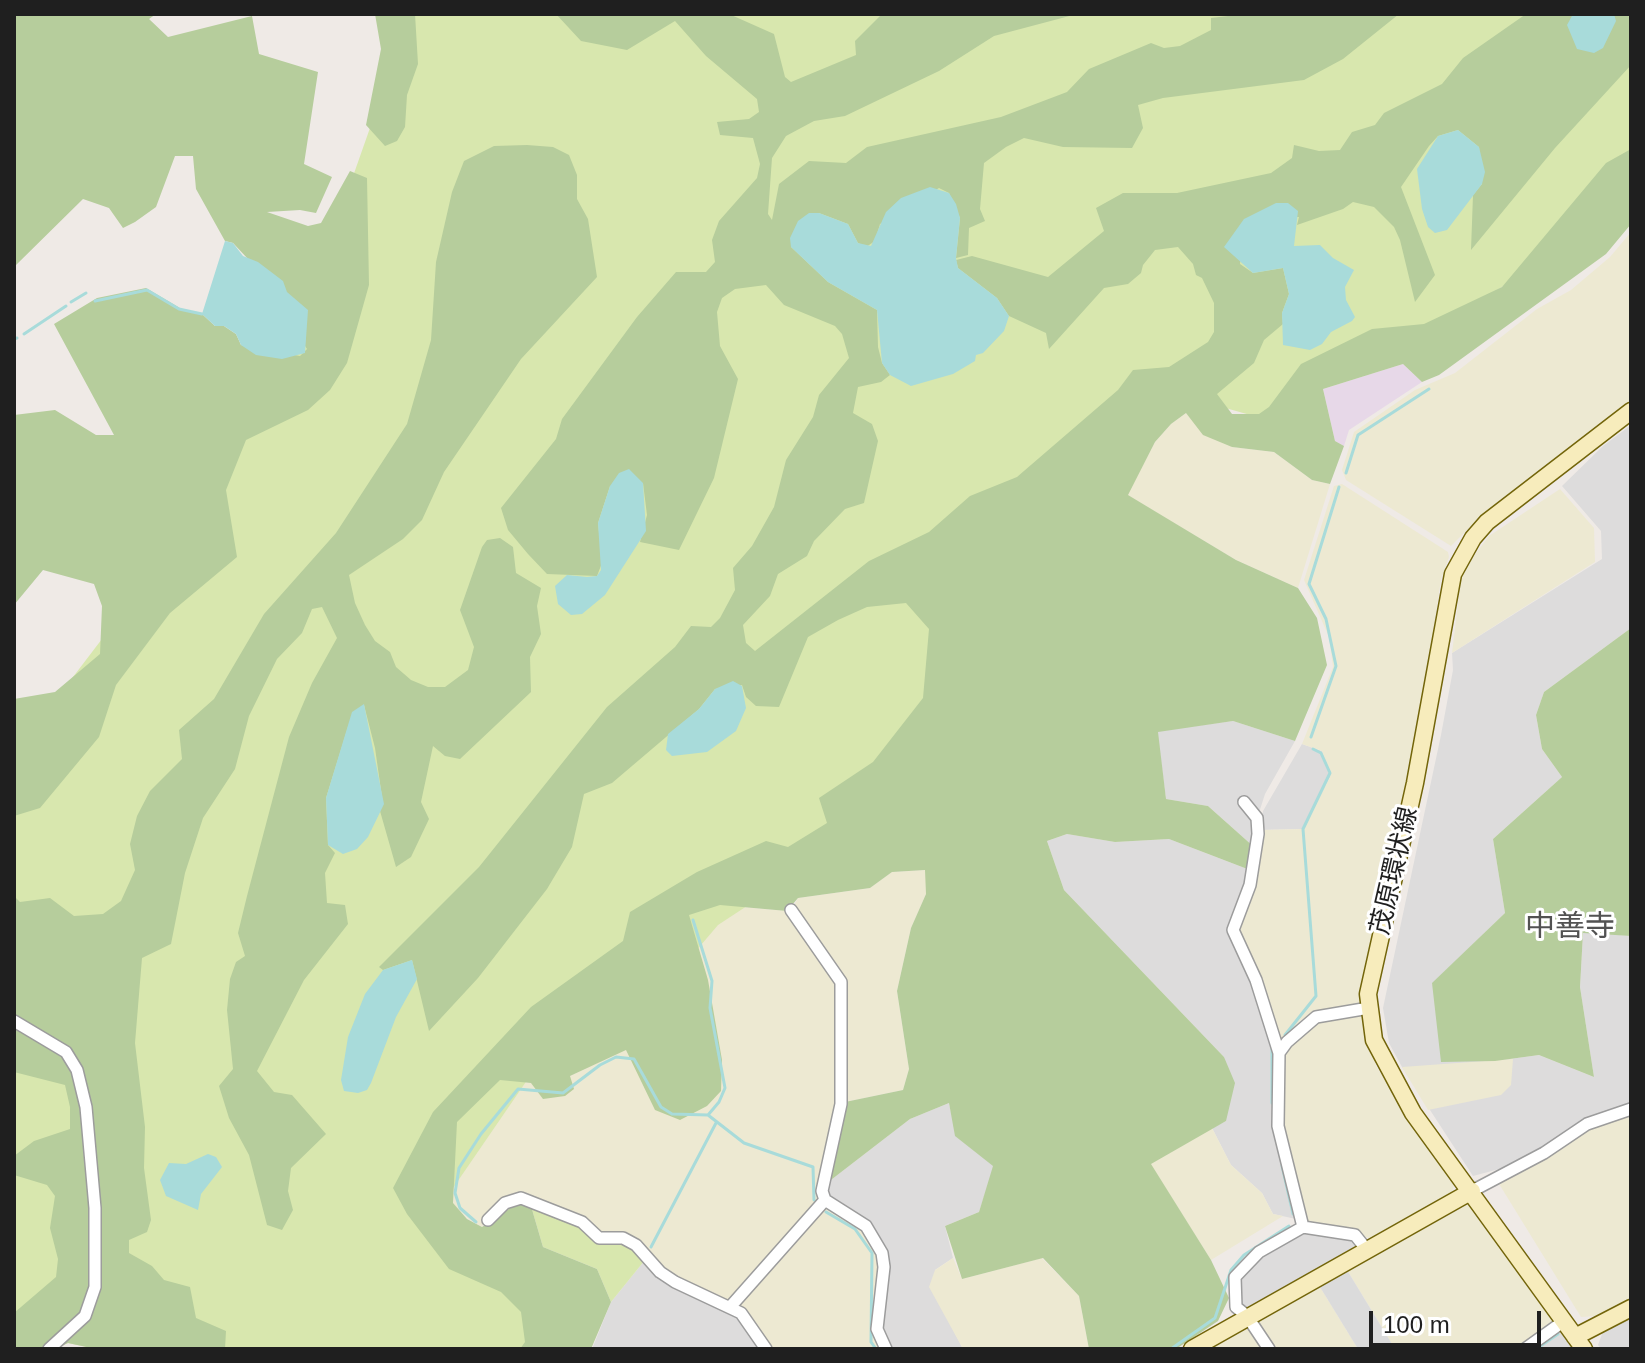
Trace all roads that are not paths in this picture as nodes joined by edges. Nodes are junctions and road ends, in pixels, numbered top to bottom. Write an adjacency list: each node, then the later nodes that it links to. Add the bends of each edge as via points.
1 (1631, 411): 4 (main road, 茂原環状線, via 1487,522 1453,574)
2 (1244, 802): 6 (street, via 1257,818 1258,834 1250,885 1233,930 1256,980)
3 (791, 910): 9 (street, via 841,982 843,995 841,1104 825,1168)
4 (1369, 1008): 6 (street, via 1306,1021); 8 (main road, 茂原環状線, via 1382,1061 1413,1113)
5 (14, 1021): 18 (street, via 66,1052 77,1070 86,1107 95,1287 85,1316)
6 (1279, 1053): 11 (street, via 1278,1126)
7 (1631, 1109): 8 (street, via 1587,1124)
8 (1472, 1191): 12 (main road); 16 (main road, 茂原環状線)
9 (825, 1200): 13 (street); 20 (street, via 866,1226 880,1248 884,1267 877,1329)
10 (488, 1220): 13 (street, via 505,1203 521,1198 582,1222 599,1238 623,1238 675,1282)
11 (1303, 1227): 12 (street, via 1355,1235); 15 (street, via 1259,1252 1235,1277 1236,1307)
12 (1367, 1250): 15 (main road)
13 (731, 1306): 19 (street, via 750,1322)
14 (1631, 1308): 17 (main road)
15 (1247, 1316): 21 (main road); 22 (street)
16 (1564, 1321): 17 (main road, 茂原環状線); 23 (street)
17 (1580, 1343)
18 (49, 1349)
19 (766, 1349)
20 (886, 1349)
21 (1192, 1349)
22 (1269, 1349)
23 (1525, 1349)

